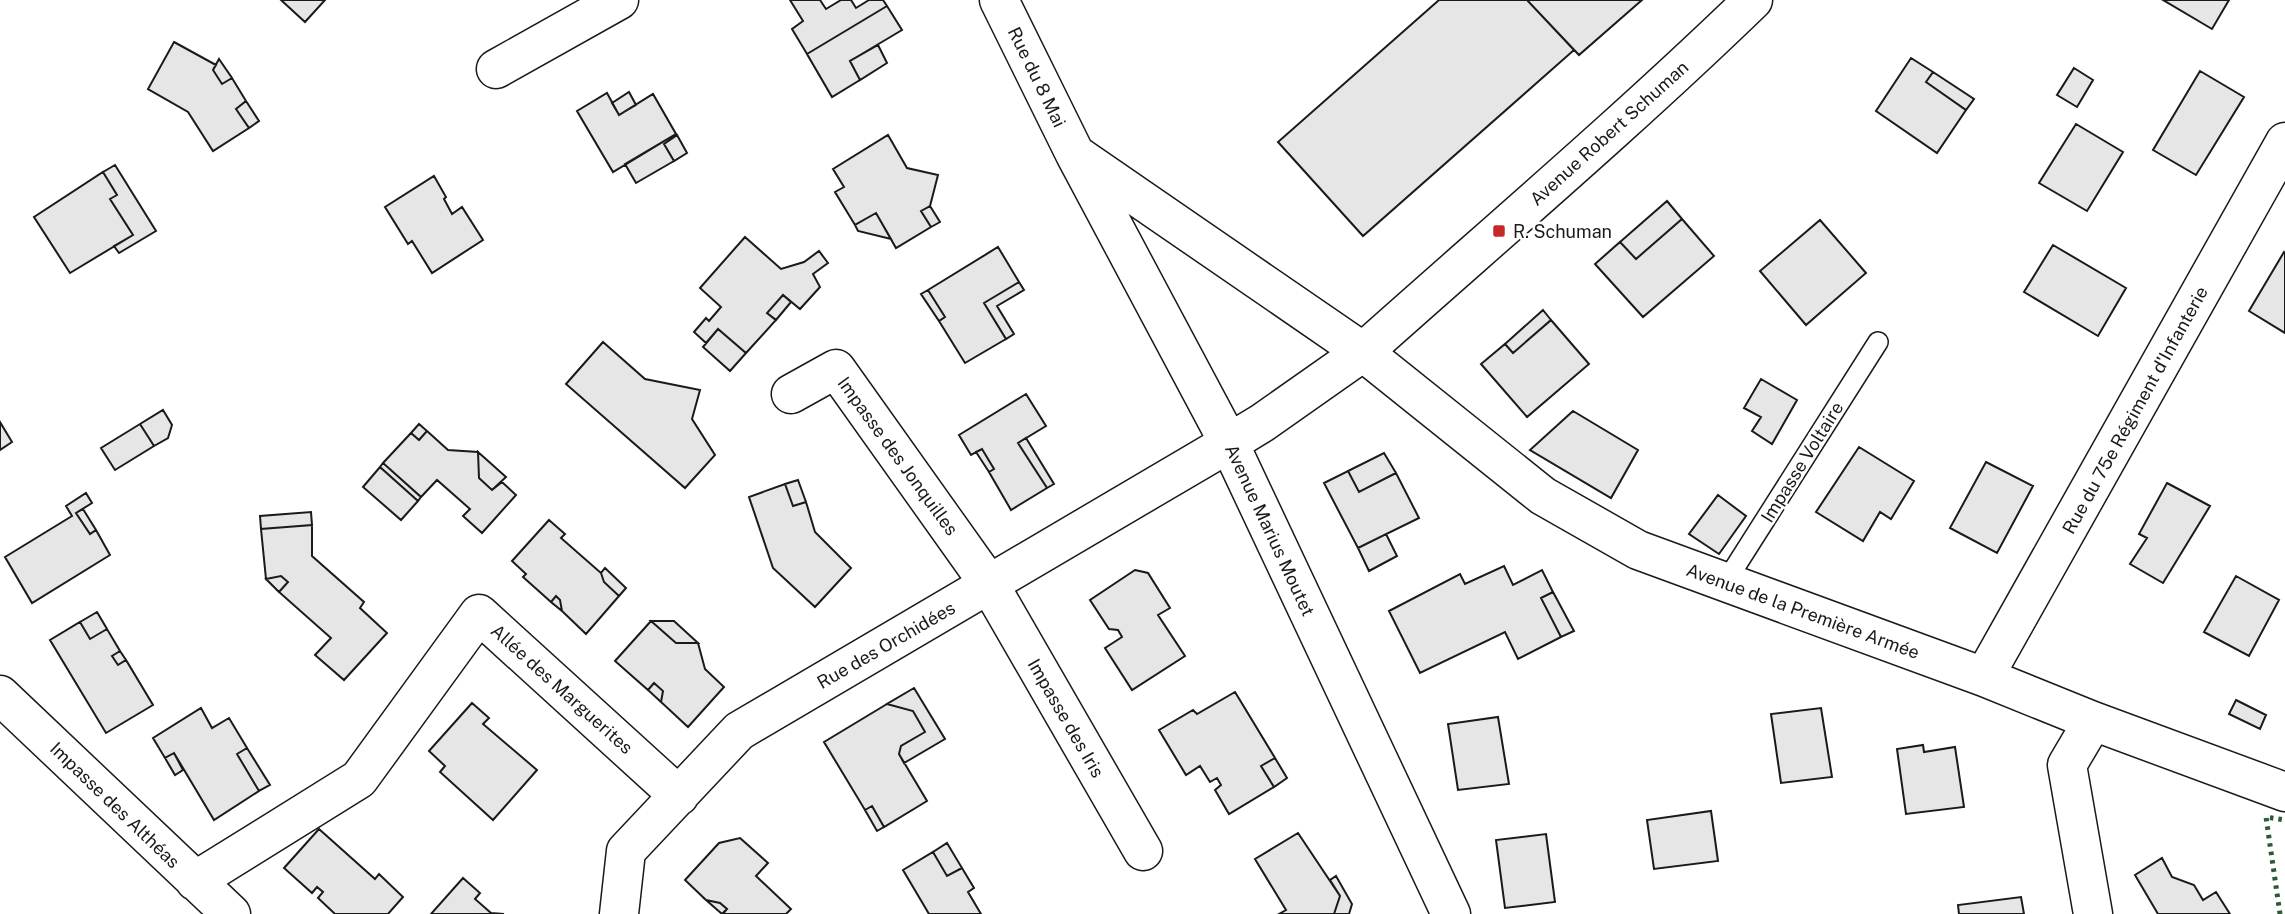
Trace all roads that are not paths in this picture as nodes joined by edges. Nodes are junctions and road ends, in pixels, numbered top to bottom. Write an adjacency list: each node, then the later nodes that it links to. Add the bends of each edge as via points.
1 (619, 0): 4 (street)
2 (999, 0): 6 (street, Rue du 8 Mai)
3 (1753, 0): 8 (street, Avenue Robert Schuman, via 1691,61)
4 (496, 69)
5 (2285, 142): 13 (street, Rue du 75e Régiment d'Infanterie)
6 (1075, 154): 8 (street, Avenue de la Première Armée); 10 (street, Avenue Marius Moutet)
7 (1878, 342): 11 (lane, Impasse Voltaire)
8 (1363, 352): 10 (street, Avenue Robert Schuman); 11 (street, Avenue de la Première Armée, via 1543,496 1638,550)
9 (791, 394): 12 (street, Impasse des Jonquilles, via 836,369)
10 (1229, 443): 12 (street, Rue des Orchidées); 22 (street, Avenue Marius Moutet)
11 (1726, 583): 13 (street, Avenue de la Première Armée)
12 (989, 584): 17 (street, Rue des Orchidées, via 739,731); 18 (street, Impasse des Iris)
13 (1984, 677): 15 (street, Avenue de la Première Armée)
14 (0, 695): 19 (street, Impasse des Althéas)
15 (2093, 721): 16 (street, Avenue de la Première Armée); 23 (street, via 2067,765)
16 (2285, 792)
17 (678, 796): 19 (street, Allée des Marguerites, via 479,614 359,779); 21 (street, Rue des Orchidées, via 626,851)
18 (1143, 851)
19 (195, 881): 20 (street, Impasse des Althéas)
20 (231, 914)
21 (619, 914)
22 (1451, 914)
23 (2093, 914)

